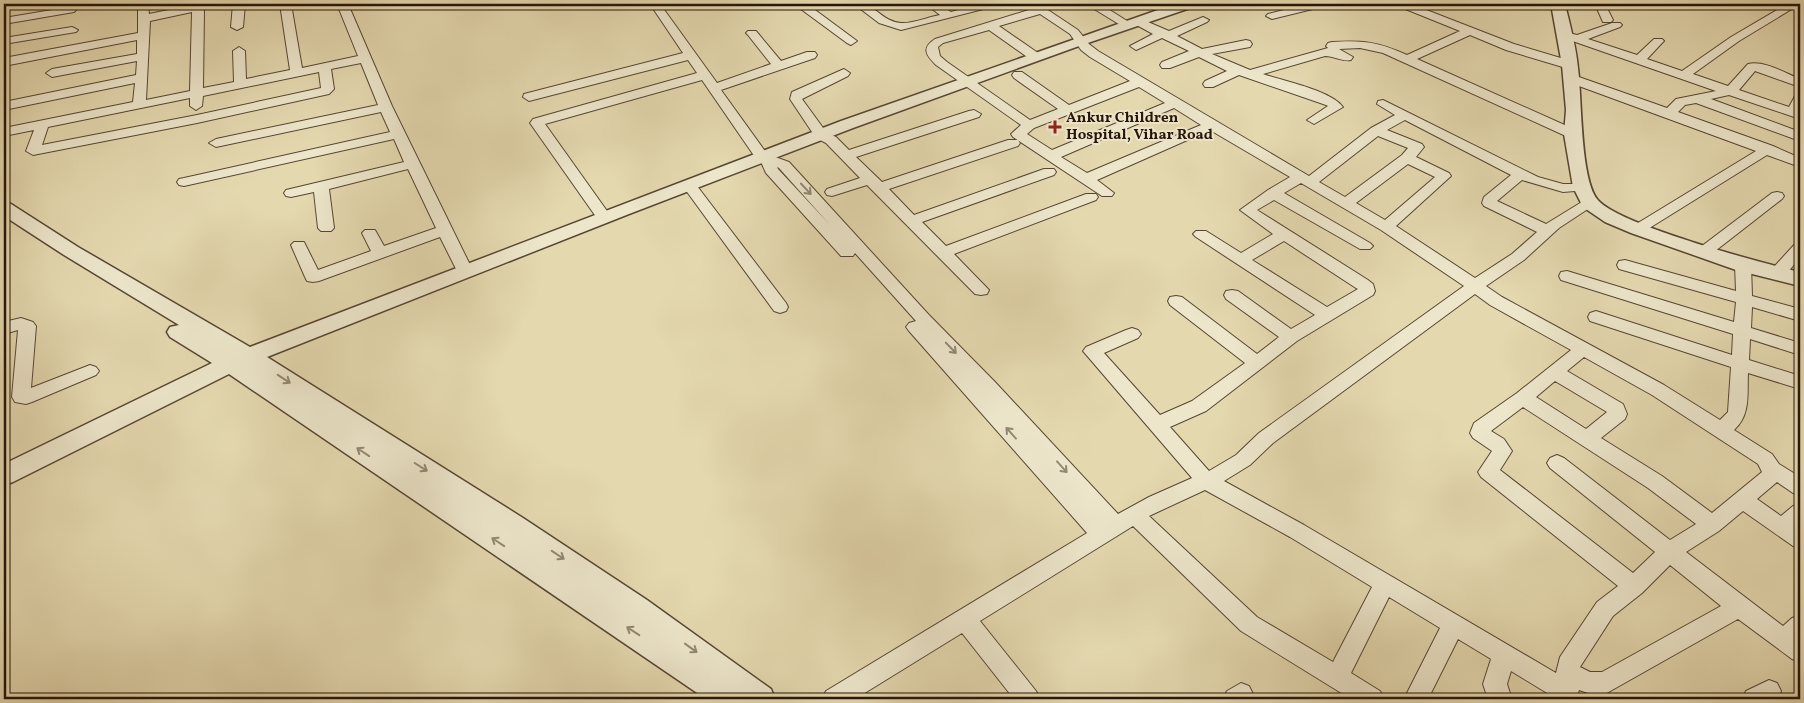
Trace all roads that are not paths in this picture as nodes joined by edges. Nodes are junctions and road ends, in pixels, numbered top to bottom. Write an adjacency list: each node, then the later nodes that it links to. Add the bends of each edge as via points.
1 (143, 4): 24 (street)
2 (212, 4): 19 (street)
3 (239, 4): 28 (street)
4 (284, 4): 60 (street)
5 (342, 4): 50 (street)
6 (655, 4): 45 (street)
7 (800, 4): 35 (street)
8 (860, 4): 21 (street, via 884,21 901,28)
9 (931, 4): 21 (street)
10 (988, 4): 21 (street)
11 (1092, 4): 26 (street)
12 (1188, 4): 26 (street)
13 (1321, 4): 22 (street)
14 (1402, 4): 30 (street)
15 (1558, 4): 34 (street)
16 (1597, 4): 34 (street, via 1612,22)
17 (1794, 4): 64 (street, via 1735,39)
18 (70, 7): 23 (street); 29 (street)
19 (198, 7): 24 (street); 73 (street)
20 (1037, 7): 27 (street); 36 (street, via 1074,32)
21 (949, 16)
22 (1272, 16)
23 (4, 20)
24 (144, 20): 33 (street)
25 (1204, 20): 32 (street)
26 (1132, 22): 32 (street); 36 (street)
27 (991, 26): 48 (street); 66 (street, via 932,46 935,58)
28 (237, 27)
29 (72, 30): 38 (street); 42 (street)
30 (1470, 31): 51 (street); 57 (street)
31 (752, 33): 55 (street)
32 (1166, 34): 40 (street); 44 (street)
33 (144, 35): 42 (street); 47 (street)
34 (1571, 37): 52 (street); 57 (street)
35 (851, 41)
36 (1079, 41): 48 (street); 67 (street)
37 (1658, 41): 52 (street)
38 (4, 42)
39 (1246, 44): 44 (street)
40 (1136, 46)
41 (1332, 46): 51 (street, via 1371,45)
42 (74, 48): 53 (street)
43 (239, 51): 70 (street)
44 (1202, 52): 54 (street); 59 (street)
45 (691, 55): 62 (street); 74 (street)
46 (811, 55): 55 (street)
47 (143, 56): 58 (street); 65 (street)
48 (1034, 56): 66 (street)
49 (1347, 57): 59 (street, via 1337,52 1324,52)
50 (363, 58): 56 (street); 81 (street)
51 (1407, 59): 96 (street)
52 (1639, 60): 64 (street)
53 (4, 62)
54 (1166, 65)
55 (779, 66): 71 (street)
56 (325, 67): 60 (street); 87 (street, via 328,88 325,91)
57 (1571, 72): 83 (street); 96 (street)
58 (52, 73)
59 (1241, 73): 69 (street); 88 (street, via 1309,93 1337,107)
60 (297, 74): 70 (street)
61 (844, 74): 97 (street, via 796,97)
62 (705, 75): 71 (street); 125 (street, via 538,122)
63 (1018, 75): 82 (street)
64 (1684, 75): 72 (street)
65 (142, 78): 79 (street); 80 (street)
66 (968, 81): 90 (street); 97 (street)
67 (1139, 82): 77 (street); 82 (street)
68 (1800, 83): 72 (street, via 1752,67)
69 (1209, 84)
70 (240, 85): 73 (street)
71 (714, 88): 105 (street)
72 (1731, 92): 75 (street); 85 (street)
73 (196, 94): 79 (street); 87 (street)
74 (529, 97)
75 (1698, 99): 83 (street, via 1681,102); 98 (street)
76 (1800, 99): 85 (street)
77 (1175, 103): 91 (street); 104 (street)
78 (1384, 104): 86 (street)
79 (139, 105): 89 (street)
80 (4, 106)
81 (385, 107): 95 (street); 100 (street)
82 (1068, 110): 90 (street)
83 (1669, 113): 101 (street)
84 (974, 114): 103 (street)
85 (1797, 114)
86 (1404, 115): 92 (street); 94 (street)
87 (197, 119): 89 (street, via 33,150)
88 (1314, 120)
89 (42, 125): 93 (street)
90 (1029, 125): 104 (street, via 1018,134)
91 (1211, 125): 110 (street); 111 (street)
92 (1376, 131): 102 (street); 111 (street)
93 (4, 132)
94 (1438, 132): 102 (street); 120 (street, via 1533,180)
95 (398, 134): 107 (street); 112 (street)
96 (1572, 134): 120 (street)
97 (821, 135): 103 (street, via 831,140); 105 (street)
98 (1800, 137)
99 (1013, 142): 113 (street)
100 (216, 143)
101 (1768, 150): 106 (street); 130 (street)
102 (1412, 153): 123 (street); 128 (street, via 1444,176)
103 (846, 156): 113 (street)
104 (1051, 156): 110 (street)
105 (765, 159): 114 (street); 181 (street, via 771,170)
106 (1800, 163)
107 (412, 164): 115 (street); 131 (street)
108 (1049, 172): 126 (street)
109 (1517, 177): 132 (street, via 1489,203)
110 (1086, 179): 118 (street)
111 (1304, 180): 119 (street); 123 (street)
112 (184, 182)
113 (874, 184): 116 (street); 126 (street)
114 (689, 185): 125 (street); 154 (street)
115 (321, 186): 117 (street); 129 (street)
116 (832, 192)
117 (291, 193)
118 (1107, 193)
119 (1274, 193): 135 (street, via 1247,210); 137 (street)
120 (1586, 195): 130 (street, via 1612,218); 132 (street, via 1571,213)
121 (1777, 196): 140 (street)
122 (1091, 197): 139 (street)
123 (1345, 204): 128 (street)
124 (4, 208): 164 (street)
125 (604, 218): 145 (street)
126 (911, 221): 139 (street)
127 (4, 226): 164 (street)
128 (1386, 227): 149 (street)
129 (326, 228)
130 (1638, 229): 140 (street)
131 (444, 230): 141 (street); 145 (street)
132 (1547, 231): 149 (street, via 1518,257)
133 (370, 233): 141 (street)
134 (1201, 234): 142 (street)
135 (1284, 234): 142 (street); 155 (street, via 1367,288)
136 (299, 245): 141 (street, via 313,277)
137 (1365, 246)
138 (1800, 248): 146 (street)
139 (943, 252): 150 (street)
140 (1704, 252): 144 (street)
141 (380, 253)
142 (1241, 260): 155 (street)
143 (1625, 265): 152 (street)
144 (1742, 265): 146 (street); 152 (street)
145 (465, 271): 164 (street)
146 (1778, 273): 148 (street)
147 (1567, 276): 159 (street)
148 (1800, 279)
149 (1474, 286): 162 (street); 177 (street, via 1266,438 1242,461)
150 (981, 290)
151 (1232, 296): 161 (street)
152 (1744, 299): 156 (street); 159 (street)
153 (1176, 301): 165 (street)
154 (780, 307)
155 (1327, 315): 161 (street)
156 (1800, 316)
157 (1596, 317): 166 (street)
158 (4, 328): 167 (street, via 21,324 27,326 21,397)
159 (1742, 331): 163 (street); 166 (street)
160 (1132, 334): 171 (street, via 1092,351)
161 (1291, 337): 165 (street)
162 (1584, 348): 168 (street); 172 (street)
163 (1800, 349)
164 (239, 360): 176 (street); 195 (street, one-way to 164); 196 (street, one-way to 196, via 514,526)
165 (1256, 362): 171 (street, via 1199,406)
166 (1741, 363): 169 (street); 172 (street, via 1737,412)
167 (90, 371)
168 (1554, 372): 170 (street); 173 (street, via 1616,409 1618,414)
169 (1800, 382)
170 (1523, 398): 173 (street); 187 (street, via 1479,431 1502,451 1488,472)
171 (1158, 424): 177 (street)
172 (1720, 430): 175 (street, via 1765,459)
173 (1588, 438): 182 (street)
174 (1557, 463): 185 (street)
175 (1772, 469): 178 (street); 179 (street, via 1772,475)
176 (4, 475)
177 (1206, 481): 181 (street, via 1164,498); 186 (street)
178 (1800, 487)
179 (1741, 499): 182 (street); 183 (street)
180 (1800, 512): 183 (street)
181 (1117, 525): 189 (street); 193 (street, via 1249,624)
182 (1712, 525): 185 (street)
183 (1781, 527): 184 (street)
184 (1800, 540)
185 (1669, 552): 187 (street); 188 (street)
186 (1385, 584): 190 (street); 193 (street)
187 (1634, 586): 194 (street, via 1605,609 1568,665)
188 (1739, 607): 191 (street); 194 (street, via 1605,682 1594,685 1585,682)
189 (965, 620): 197 (street); 198 (street)
190 (1454, 625): 192 (street); 200 (street)
191 (1795, 639)
192 (1504, 655): 194 (street); 201 (street, via 1495,684)
193 (1337, 677): 199 (street)
194 (1569, 688)
195 (731, 699)
196 (760, 699)
197 (834, 699)
198 (1028, 699)
199 (1372, 699)
200 (1416, 699)
201 (1500, 699)

